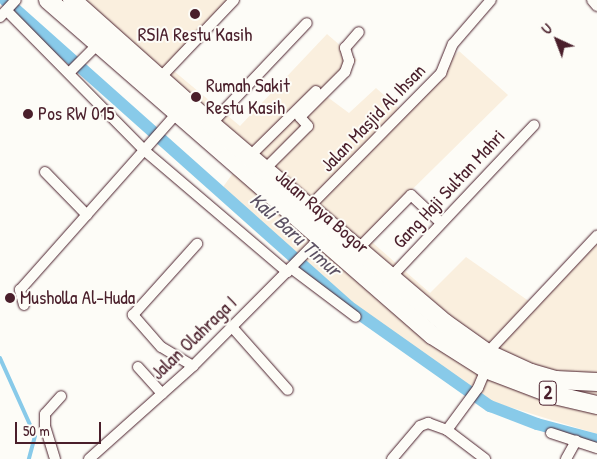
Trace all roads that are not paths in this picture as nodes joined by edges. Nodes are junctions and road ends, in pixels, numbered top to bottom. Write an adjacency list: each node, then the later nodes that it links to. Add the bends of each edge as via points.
1 (16, 0): 8 (street)
2 (48, 0): 11 (highway, Jalan Raya Bogor / 2)
3 (234, 0): 13 (street)
4 (491, 0): 22 (street, Jalan Masjid Al Ihsan, via 453,44 441,73)
5 (592, 0): 7 (street)
6 (81, 3): 13 (highway, Jalan Raya Bogor / 2)
7 (597, 6)
8 (5, 12): 12 (street)
9 (307, 23): 16 (street)
10 (359, 32): 20 (street, via 345,48 349,61 345,72 300,117 308,126)
11 (98, 43): 12 (street); 15 (highway, Jalan Raya Bogor / 2)
12 (71, 71): 18 (street)
13 (159, 79): 16 (highway, Jalan Raya Bogor / 2)
14 (316, 91): 19 (street)
15 (178, 112): 18 (street); 26 (highway, Jalan Raya Bogor / 2)
16 (211, 124): 19 (highway, Jalan Raya Bogor / 2)
17 (534, 124): 24 (street, Gang Haji Sultan Mahri)
18 (145, 151): 23 (street); 29 (street)
19 (249, 157): 20 (highway, Jalan Raya Bogor / 2)
20 (264, 170): 22 (highway, Jalan Raya Bogor / 2)
21 (45, 172): 23 (street)
22 (308, 208): 28 (highway, Jalan Raya Bogor / 2)
23 (87, 215): 31 (street, via 20,290)
24 (440, 224): 28 (street, via 411,195); 30 (street, Gang Haji Sultan Mahri)
25 (597, 236): 34 (street)
26 (319, 239): 29 (street, Jalan Olahraga I); 34 (highway, Jalan Raya Bogor / 2, via 432,335)
27 (197, 244): 35 (street, via 133,315 165,351)
28 (356, 250): 30 (highway, Jalan Raya Bogor / 2)
29 (290, 269): 32 (street); 33 (street, Jalan Olahraga I)
30 (390, 278): 34 (highway, Jalan Raya Bogor / 2)
31 (24, 305)
32 (356, 317)
33 (232, 326): 35 (street, Jalan Olahraga I); 38 (street)
34 (487, 361): 37 (highway, Jalan Raya Bogor / 2, via 556,380); 41 (highway, Jalan Raya Bogor / 2, via 554,395); 42 (street, via 478,388)
35 (193, 366): 39 (street, Jalan Olahraga I)
36 (138, 367): 39 (street)
37 (597, 382)
38 (288, 390)
39 (162, 394): 47 (street, Jalan Olahraga I)
40 (61, 396): 46 (street, via 45,414 45,426)
41 (597, 405)
42 (447, 430): 48 (street, via 423,424); 49 (street)
43 (551, 433): 44 (street)
44 (576, 441): 45 (street); 50 (street)
45 (597, 448)
46 (55, 459)
47 (89, 459)
48 (392, 459)
49 (484, 459)
50 (566, 459)

